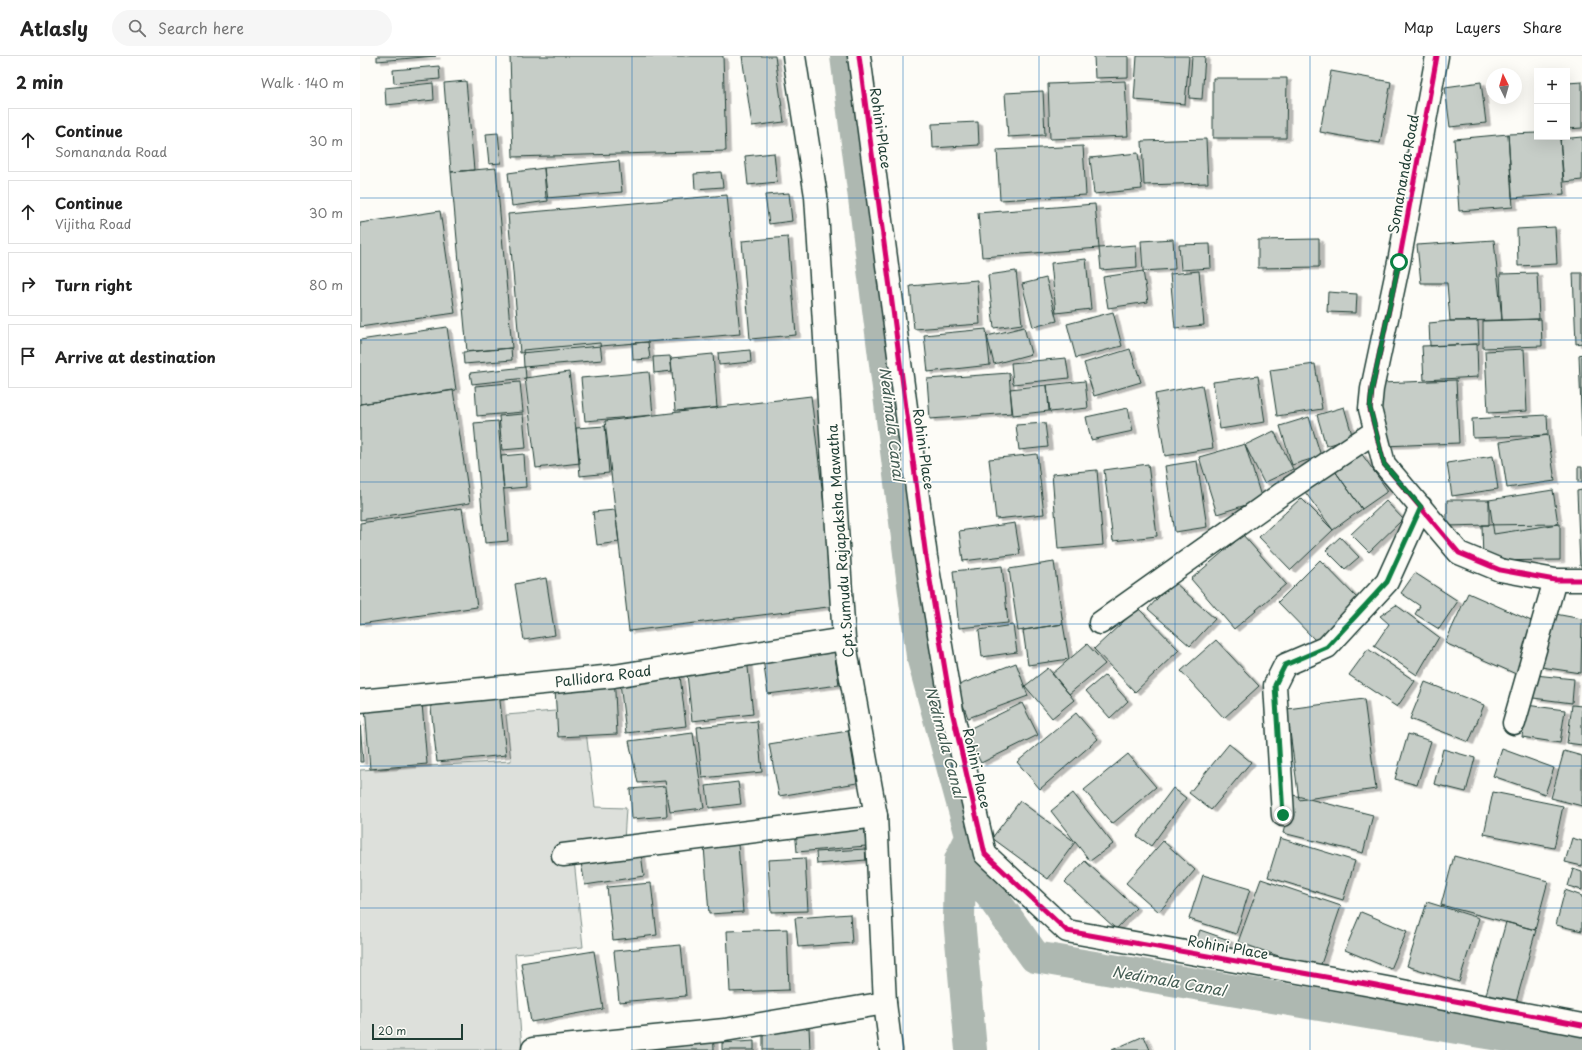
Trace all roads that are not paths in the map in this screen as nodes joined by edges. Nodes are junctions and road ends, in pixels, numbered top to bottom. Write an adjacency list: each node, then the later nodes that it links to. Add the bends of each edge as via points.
1 (794, 56): 9 (street, Cpt.Sumudu Rajapaksha Mawatha, via 816,196)
2 (859, 56): 16 (street, Rohini Place, via 926,557 952,711 985,854 1067,931)
3 (1437, 56): 4 (street, Somananda Road, via 1399,262 1372,389 1370,408)
4 (1376, 431): 5 (street, Somananda Road, via 1384,464); 8 (street, via 1280,494)
5 (1421, 507): 6 (street, Somananda Road, via 1459,553 1500,570); 12 (street, via 1387,582 1327,647 1285,665 1275,685)
6 (1555, 580): 7 (street, Somananda Road); 11 (street)
7 (1582, 580)
8 (1100, 623)
9 (844, 639): 10 (street, Pallidora Road, via 614,676); 13 (street, Cpt.Sumudu Rajapaksha Mawatha)
10 (360, 701)
11 (1514, 723)
12 (1283, 815)
13 (876, 816): 14 (street); 15 (street, Cpt.Sumudu Rajapaksha Mawatha)
14 (563, 855)
15 (885, 1003): 17 (street, via 726,1030); 18 (street, Cpt.Sumudu Rajapaksha Mawatha)
16 (1581, 1022)
17 (533, 1049)
18 (891, 1050)

